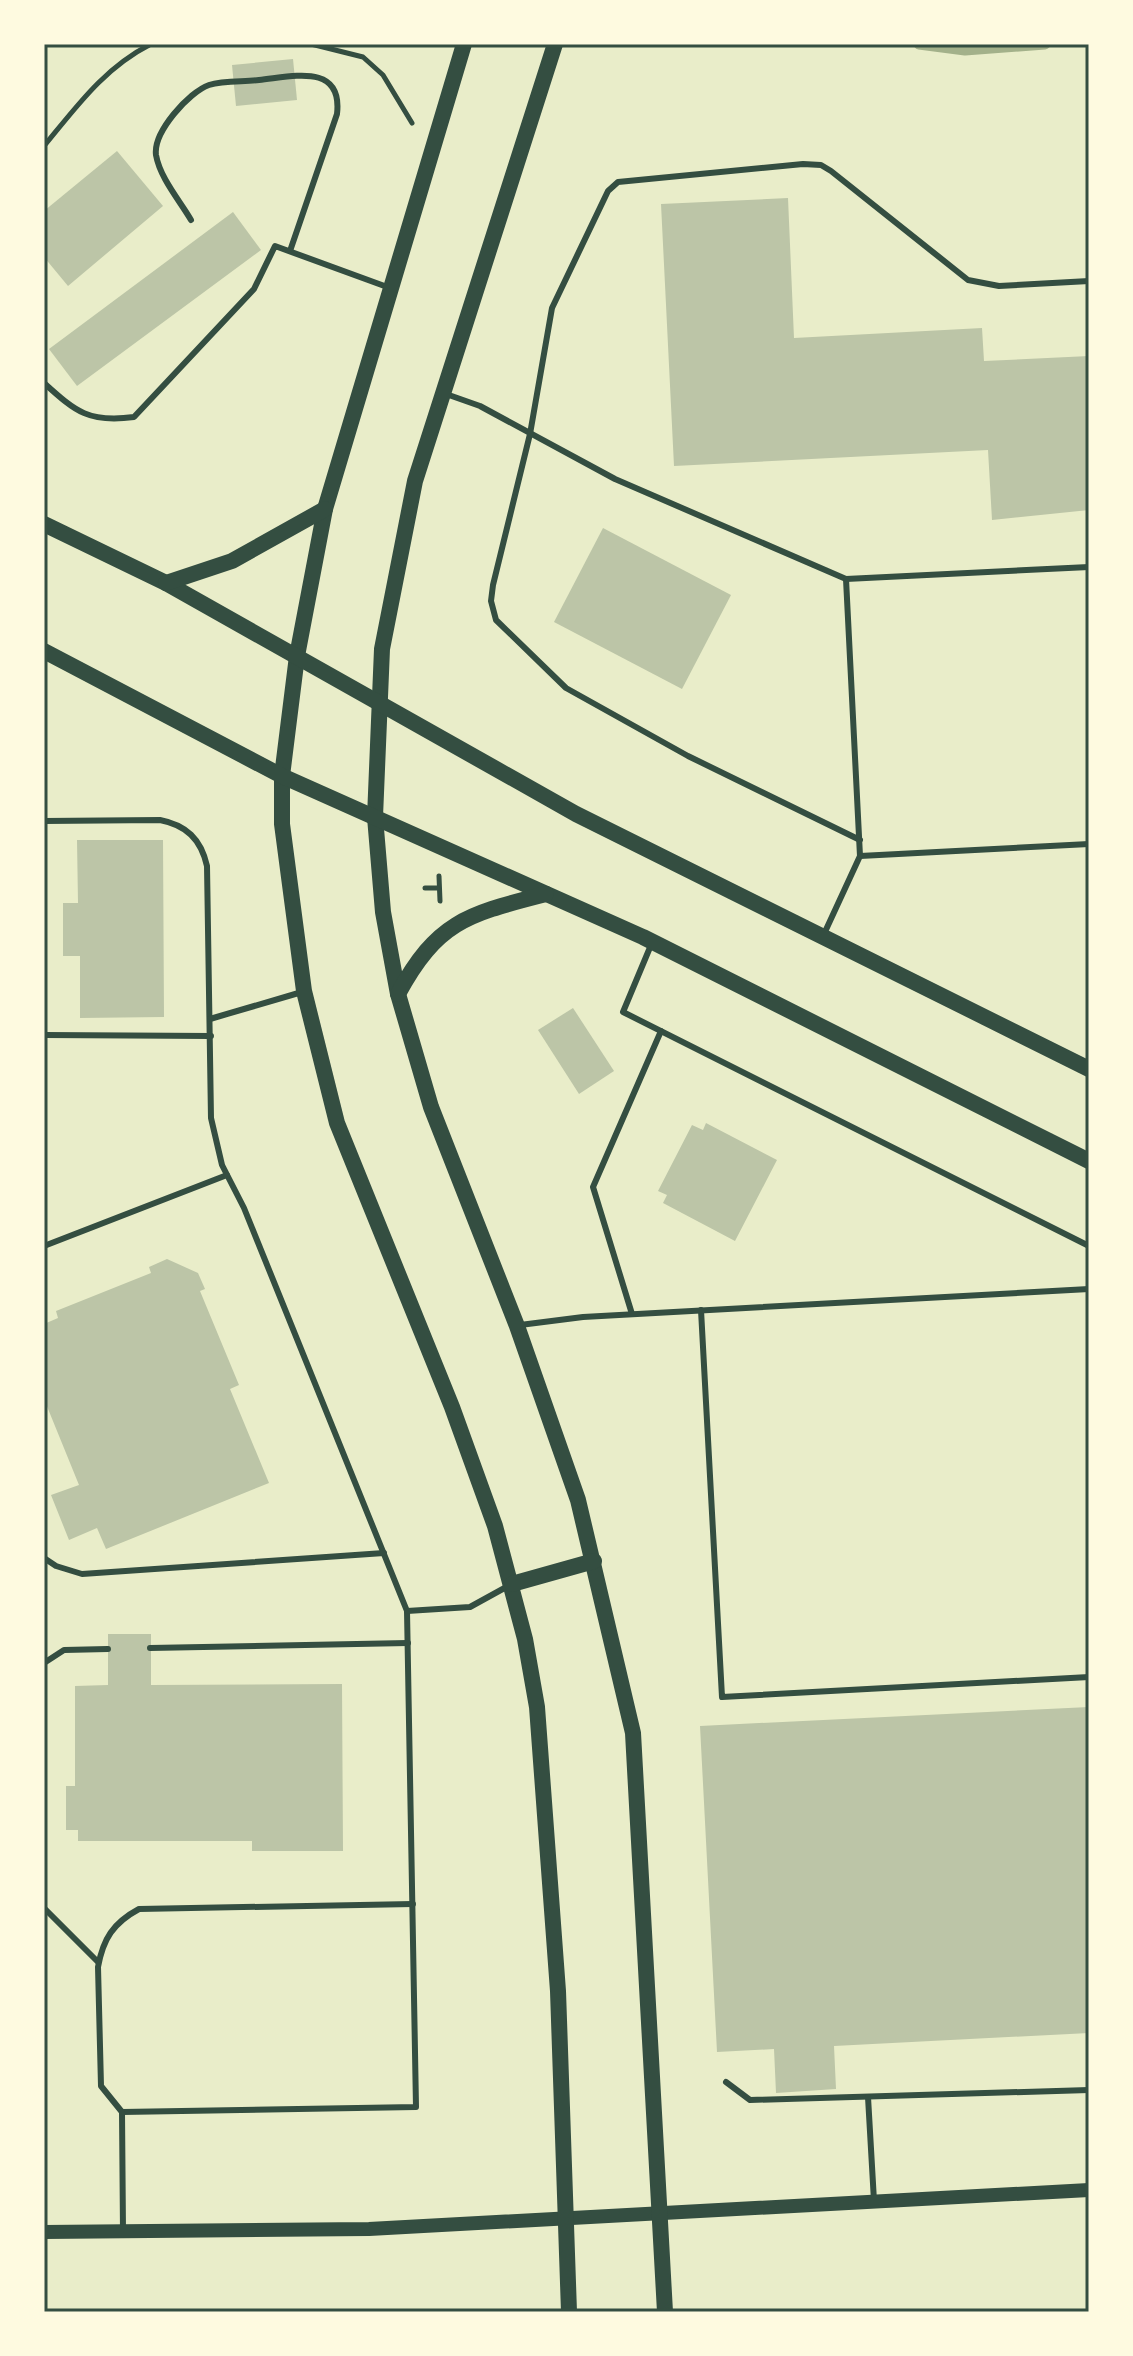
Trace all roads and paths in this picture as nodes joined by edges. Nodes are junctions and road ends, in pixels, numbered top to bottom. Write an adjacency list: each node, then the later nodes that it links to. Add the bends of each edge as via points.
1 (151, 44): 7 (path, via 100,77)
2 (311, 44): 6 (path, via 363,57 383,75)
3 (464, 44): 11 (main road)
4 (564, 44): 5 (street)
5 (553, 51): 13 (main road)
6 (413, 124)
7 (44, 146)
8 (191, 220): 9 (lane, via 159,167 156,152 164,124 208,85 312,74 336,93 337,114)
9 (290, 251): 11 (lane); 12 (lane, via 275,246 254,289 134,417 91,418)
10 (1089, 281): 14 (lane, via 999,286 968,280 821,165 618,182 608,191 552,308)
11 (391, 288): 15 (main road)
12 (44, 383)
13 (443, 393): 14 (lane, via 480,406); 22 (main road, via 415,481 396,568)
14 (530, 434): 18 (lane, via 615,479); 26 (lane, via 493,585 496,620 566,688 688,756)
15 (325, 509): 19 (main road, via 232,561); 21 (main road)
16 (44, 524): 19 (main road)
17 (1089, 567): 18 (lane)
18 (846, 579): 26 (lane)
19 (166, 583): 21 (main road)
20 (44, 651): 23 (main road)
21 (297, 656): 22 (main road); 23 (main road)
22 (378, 699): 24 (main road); 34 (main road, via 576,814)
23 (282, 776): 24 (main road); 36 (main road, via 286,874)
24 (375, 817): 32 (main road); 37 (main road, via 383,912)
25 (44, 821): 38 (lane, via 160,820 178,823 192,834 207,866)
26 (860, 840): 28 (lane)
27 (1089, 844): 28 (lane)
28 (860, 856): 34 (lane)
29 (439, 876): 31 (path)
30 (425, 888): 31 (path)
31 (437, 888): 33 (path)
32 (546, 894): 35 (main road); 37 (main road, via 485,910 444,931 414,964)
33 (440, 901)
34 (822, 937): 42 (main road)
35 (653, 942): 39 (lane, via 623,1012); 43 (main road)
36 (304, 991): 38 (lane); 54 (main road, via 337,1123 452,1407)
37 (398, 994): 50 (main road, via 431,1107)
38 (210, 1019): 41 (lane)
39 (661, 1031): 46 (lane); 49 (lane, via 593,1187)
40 (44, 1035): 41 (lane)
41 (211, 1036): 44 (lane, via 211,1118)
42 (1089, 1069)
43 (1089, 1161)
44 (227, 1175): 45 (lane); 51 (lane)
45 (44, 1246)
46 (1089, 1246)
47 (1089, 1289): 48 (lane)
48 (701, 1310): 49 (lane); 60 (lane, via 722,1697)
49 (632, 1314): 50 (lane)
50 (517, 1326): 53 (main road)
51 (384, 1553): 52 (lane, via 82,1574); 55 (lane)
52 (44, 1558)
53 (594, 1561): 54 (main road); 70 (main road, via 633,1733)
54 (512, 1584): 55 (lane, via 470,1607); 71 (main road, via 537,1707 543,1771)
55 (407, 1611): 56 (lane)
56 (408, 1643): 57 (lane); 61 (lane)
57 (150, 1648)
58 (108, 1649): 59 (lane, via 64,1650)
59 (44, 1663)
60 (1089, 1677)
61 (413, 1904): 63 (lane, via 139,1909 109,1931); 67 (lane, via 416,2107)
62 (44, 1908): 63 (lane)
63 (99, 1963): 67 (lane, via 101,2086)
64 (726, 2082): 66 (lane, via 750,2100)
65 (1089, 2090): 66 (lane)
66 (868, 2097): 69 (lane)
67 (122, 2112): 73 (lane)
68 (1089, 2190): 69 (street)
69 (874, 2203): 70 (street)
70 (661, 2215): 71 (street); 75 (main road)
71 (567, 2219): 73 (street, via 369,2229); 74 (main road)
72 (44, 2232): 73 (street)
73 (123, 2232)
74 (569, 2312)
75 (665, 2312)

